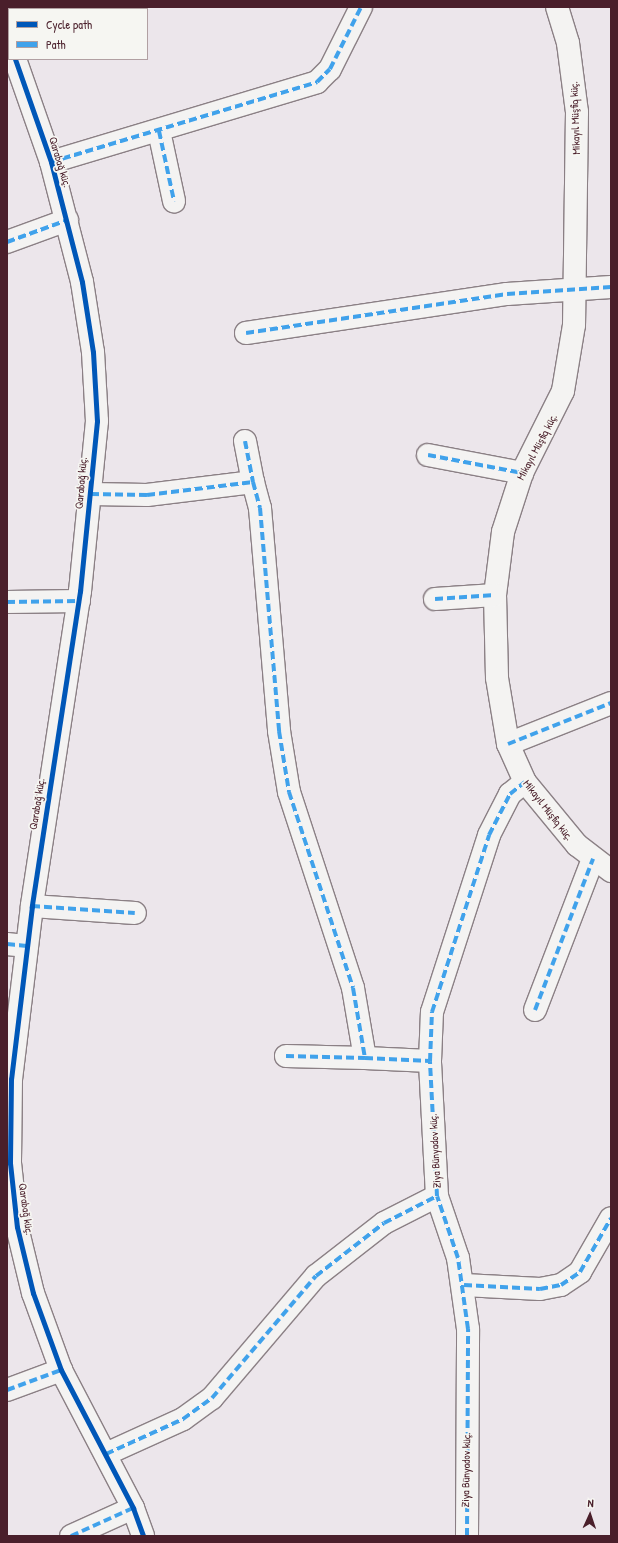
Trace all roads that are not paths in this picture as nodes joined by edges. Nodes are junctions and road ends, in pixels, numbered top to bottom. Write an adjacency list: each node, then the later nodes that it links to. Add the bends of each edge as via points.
1 (361, 7): 4 (street, via 330,69 317,82)
2 (557, 7): 10 (street, Mikayıl Müşfiq küç., via 568,43 577,112)
3 (15, 60): 5 (street, Qarabağ küç.)
4 (159, 132): 5 (street); 6 (street)
5 (51, 162): 7 (street, Qarabağ küç.)
6 (174, 202)
7 (67, 220): 8 (street); 16 (street, Qarabağ küç., via 93,352 97,421)
8 (7, 242)
9 (611, 287): 10 (street)
10 (575, 288): 11 (street, via 507,294); 14 (street, Mikayıl Müşfiq küç., via 574,325 563,392)
11 (246, 333)
12 (245, 441): 15 (street)
13 (428, 455): 14 (street)
14 (522, 473): 17 (street, Mikayıl Müşfiq küç., via 503,532)
15 (253, 482): 16 (street, via 147,495); 31 (street, via 260,508 279,730 289,792 354,988)
16 (91, 494): 19 (street, Qarabağ küç.)
17 (495, 595): 18 (street); 22 (street, Mikayıl Müşfiq küç., via 497,678)
18 (435, 599)
19 (79, 601): 20 (street); 26 (street, Qarabağ küç.)
20 (7, 602)
21 (611, 703): 22 (street)
22 (508, 744): 23 (street, Mikayıl Müşfiq küç.)
23 (525, 782): 24 (street, Mikayıl Müşfiq küç., via 554,820); 32 (street, Ziya Bünyadov küç., via 510,794 489,835 432,1012)
24 (593, 859): 25 (street, Mikayıl Müşfiq küç.); 29 (street)
25 (611, 872)
26 (32, 906): 27 (street); 28 (street, Qarabağ küç.)
27 (135, 913)
28 (17, 945): 33 (street, Qarabağ küç.)
29 (535, 1010)
30 (286, 1056): 31 (street)
31 (365, 1058): 32 (street)
32 (430, 1060): 34 (street, Ziya Bünyadov küç.)
33 (8, 1113): 37 (street, Qarabağ küç., via 17,1227 33,1293)
34 (437, 1196): 36 (street, Ziya Bünyadov küç.); 39 (street, via 384,1223 316,1276 212,1398 183,1419)
35 (611, 1218): 36 (street, via 580,1272 561,1285 540,1289)
36 (464, 1285): 43 (street, Ziya Bünyadov küç., via 468,1329)
37 (61, 1370): 38 (street); 39 (street, Qarabağ küç.)
38 (7, 1390)
39 (106, 1454): 40 (street, Qarabağ küç.)
40 (133, 1508): 41 (street); 42 (street, Qarabağ küç.)
41 (72, 1536)
42 (143, 1536)
43 (467, 1536)

